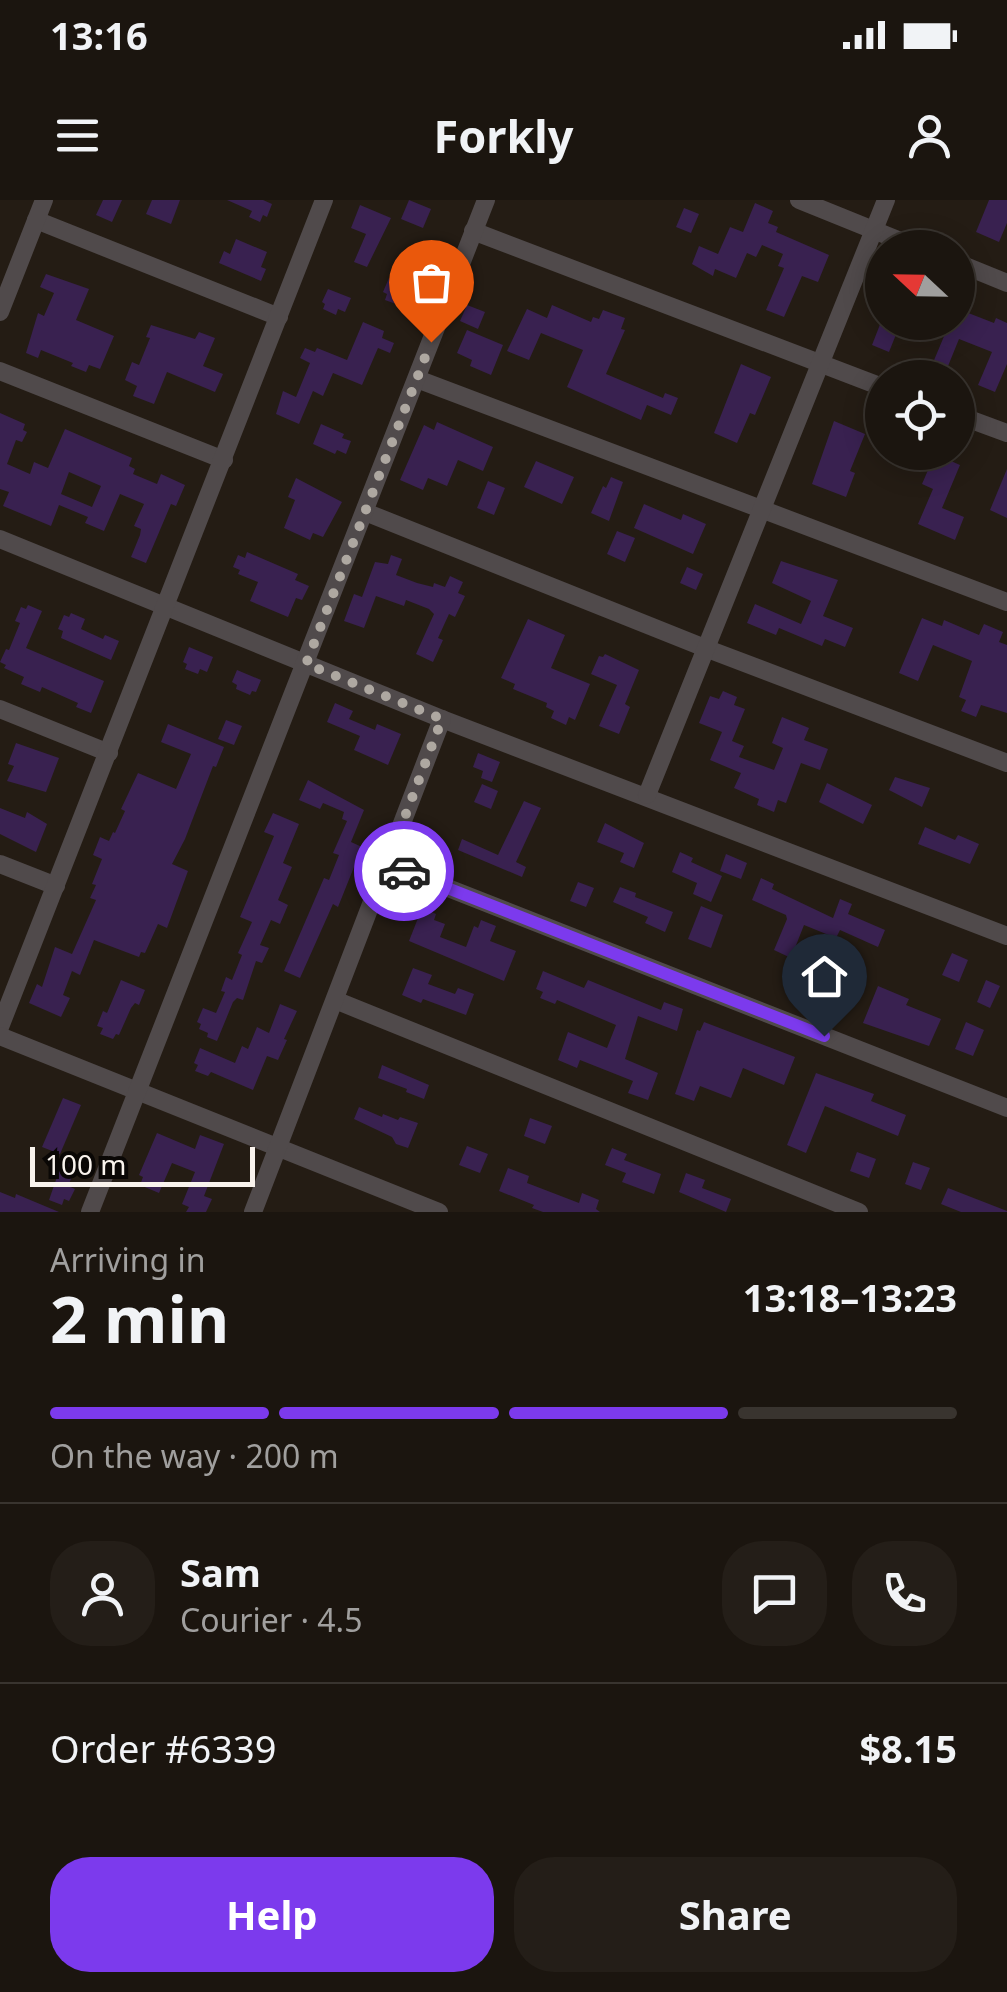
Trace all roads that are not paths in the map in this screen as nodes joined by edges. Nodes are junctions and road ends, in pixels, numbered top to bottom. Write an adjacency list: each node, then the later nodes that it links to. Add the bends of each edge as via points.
1 (44, 200): 6 (street)
2 (324, 200): 13 (street)
3 (486, 200): 8 (street)
4 (799, 200): 7 (street)
5 (886, 200): 7 (street)
6 (36, 220): 12 (street); 13 (street)
7 (874, 230)
8 (474, 231): 14 (street); 16 (street)
9 (865, 252): 14 (street)
10 (975, 270): 11 (street)
11 (1007, 283)
12 (0, 312)
13 (279, 317): 20 (street)
14 (820, 364): 17 (street); 21 (street)
15 (0, 370): 20 (street)
16 (416, 379): 21 (street); 22 (street)
17 (865, 381)
18 (975, 421): 19 (street)
19 (1007, 432)
20 (224, 460): 25 (street)
21 (761, 510): 24 (street); 26 (street)
22 (365, 512): 26 (street); 27 (street)
23 (0, 539): 25 (street)
24 (1007, 602)
25 (166, 608): 27 (street); 30 (street)
26 (705, 648): 31 (street); 32 (street)
27 (306, 664): 29 (street); 40 (street)
28 (0, 709): 30 (street)
29 (442, 719): 32 (street); 34 (street)
30 (108, 753): 35 (street)
31 (1007, 763)
32 (646, 795): 36 (street)
33 (0, 864): 35 (street)
34 (387, 864): 37 (street); 41 (street)
35 (56, 886): 38 (street)
36 (1007, 936)
37 (334, 1000): 42 (street); 46 (street)
38 (0, 1027)
39 (0, 1036): 40 (street)
40 (137, 1092): 42 (street); 43 (street)
41 (1007, 1108)
42 (278, 1149): 44 (street); 45 (street)
43 (90, 1212)
44 (254, 1212)
45 (439, 1212)
46 (859, 1212)

